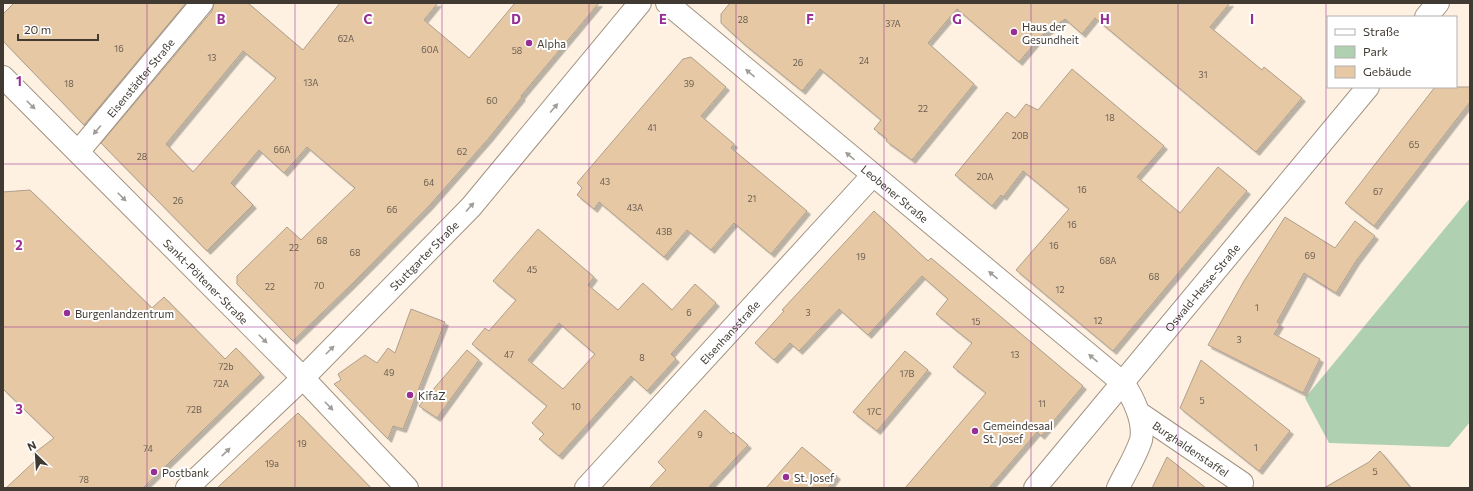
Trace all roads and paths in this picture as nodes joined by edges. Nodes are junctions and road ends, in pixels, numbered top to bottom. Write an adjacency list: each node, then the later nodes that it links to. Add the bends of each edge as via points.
1 (202, 3): 8 (street, Eisenstädter Straße, one-way to 8)
2 (640, 3): 10 (street, Stuttgarter Straße, one-way to 2, via 471,207)
3 (667, 3): 9 (street, Leobener Straße, one-way to 3)
4 (1438, 3): 5 (street)
5 (1427, 16)
6 (3, 77): 8 (street, Sankt-Pöltener-Straße, one-way to 8)
7 (1367, 88): 11 (street, Oswald-Hesse-Straße)
8 (78, 152): 10 (street, Sankt-Pöltener-Straße, one-way to 10)
9 (873, 175): 11 (street, Leobener Straße, one-way to 9); 16 (street, Elsenhansstraße)
10 (303, 378): 14 (street, Stuttgarter Straße, one-way to 10); 15 (street, Sankt-Pöltener-Straße, one-way to 15)
11 (1123, 383): 12 (street, Leobener Straße, via 1132,395); 17 (street, Oswald-Hesse-Straße)
12 (1139, 413): 13 (street, Burghaldenstaffel); 18 (street, Leobener Straße, via 1141,440)
13 (1242, 483)
14 (187, 488)
15 (407, 488)
16 (586, 488)
17 (1035, 488)
18 (1118, 488)

